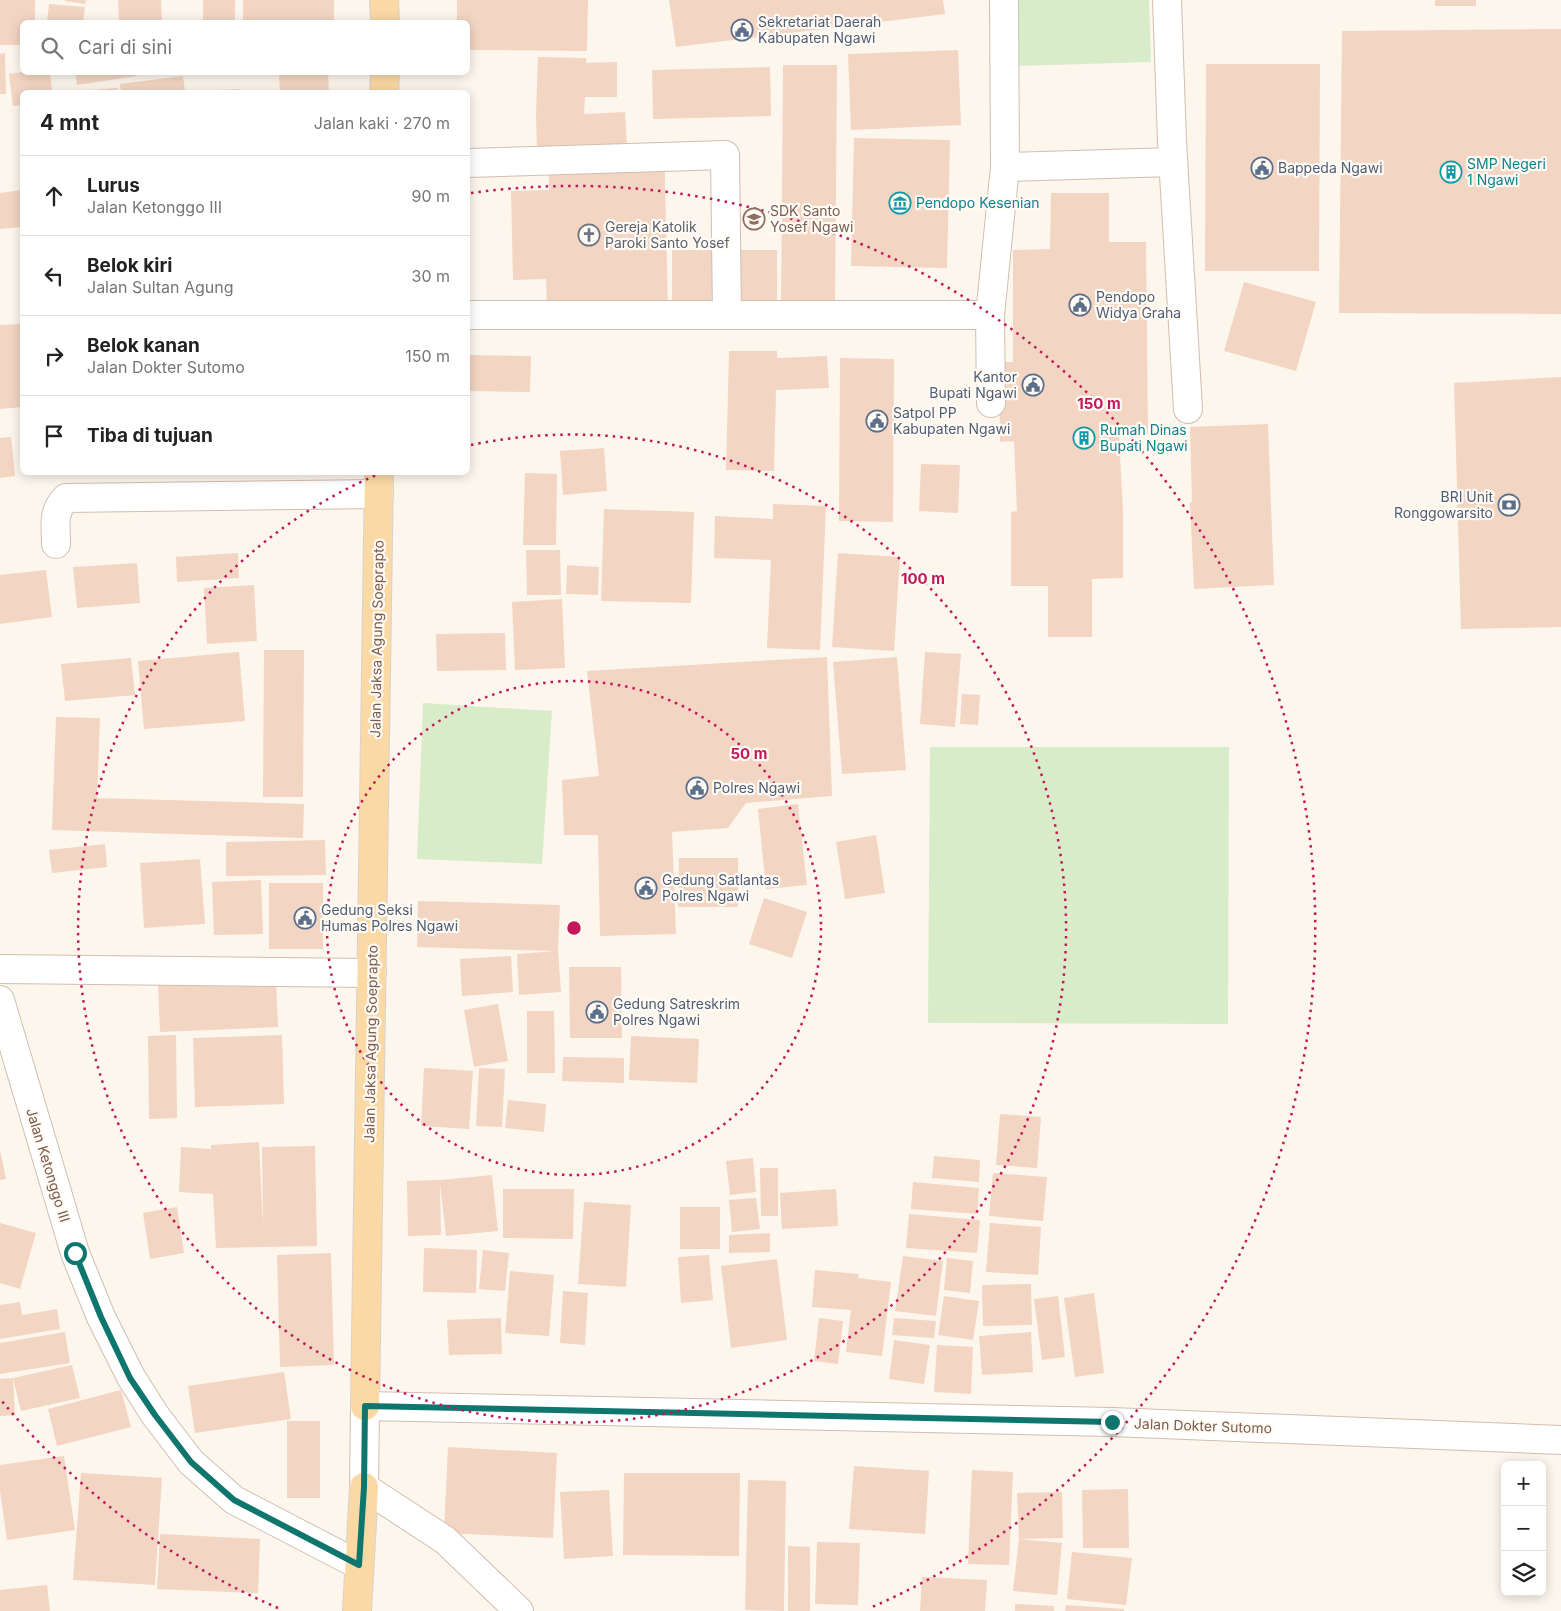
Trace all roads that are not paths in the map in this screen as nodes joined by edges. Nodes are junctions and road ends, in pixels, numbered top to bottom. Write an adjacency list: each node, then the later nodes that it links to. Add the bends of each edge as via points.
1 (384, 0): 4 (main road)
2 (1004, 0): 9 (street)
3 (1166, 0): 7 (street)
4 (384, 20)
5 (385, 75): 6 (main road)
6 (384, 90)
7 (1173, 162): 9 (street); 14 (street)
8 (470, 163): 12 (street, via 725,155)
9 (1005, 167): 10 (street)
10 (990, 315): 12 (street); 13 (street)
11 (470, 316): 12 (street)
12 (726, 316)
13 (991, 402)
14 (1188, 409)
15 (379, 483): 16 (street, via 66,498 56,514); 18 (main road, Jalan Jaksa Agung Soeprapto)
16 (56, 544)
17 (0, 969): 18 (street)
18 (372, 973): 20 (main road, Jalan Jaksa Agung Soeprapto)
19 (0, 1000): 23 (street, Jalan Ketonggo III, via 75,1253 130,1378 191,1462 234,1500)
20 (365, 1406): 21 (street, Jalan Dokter Sutomo, via 1112,1422); 22 (street)
21 (1561, 1440)
22 (364, 1487): 23 (main road); 25 (street, via 445,1540)
23 (359, 1565): 24 (main road)
24 (351, 1606)
25 (519, 1611)

